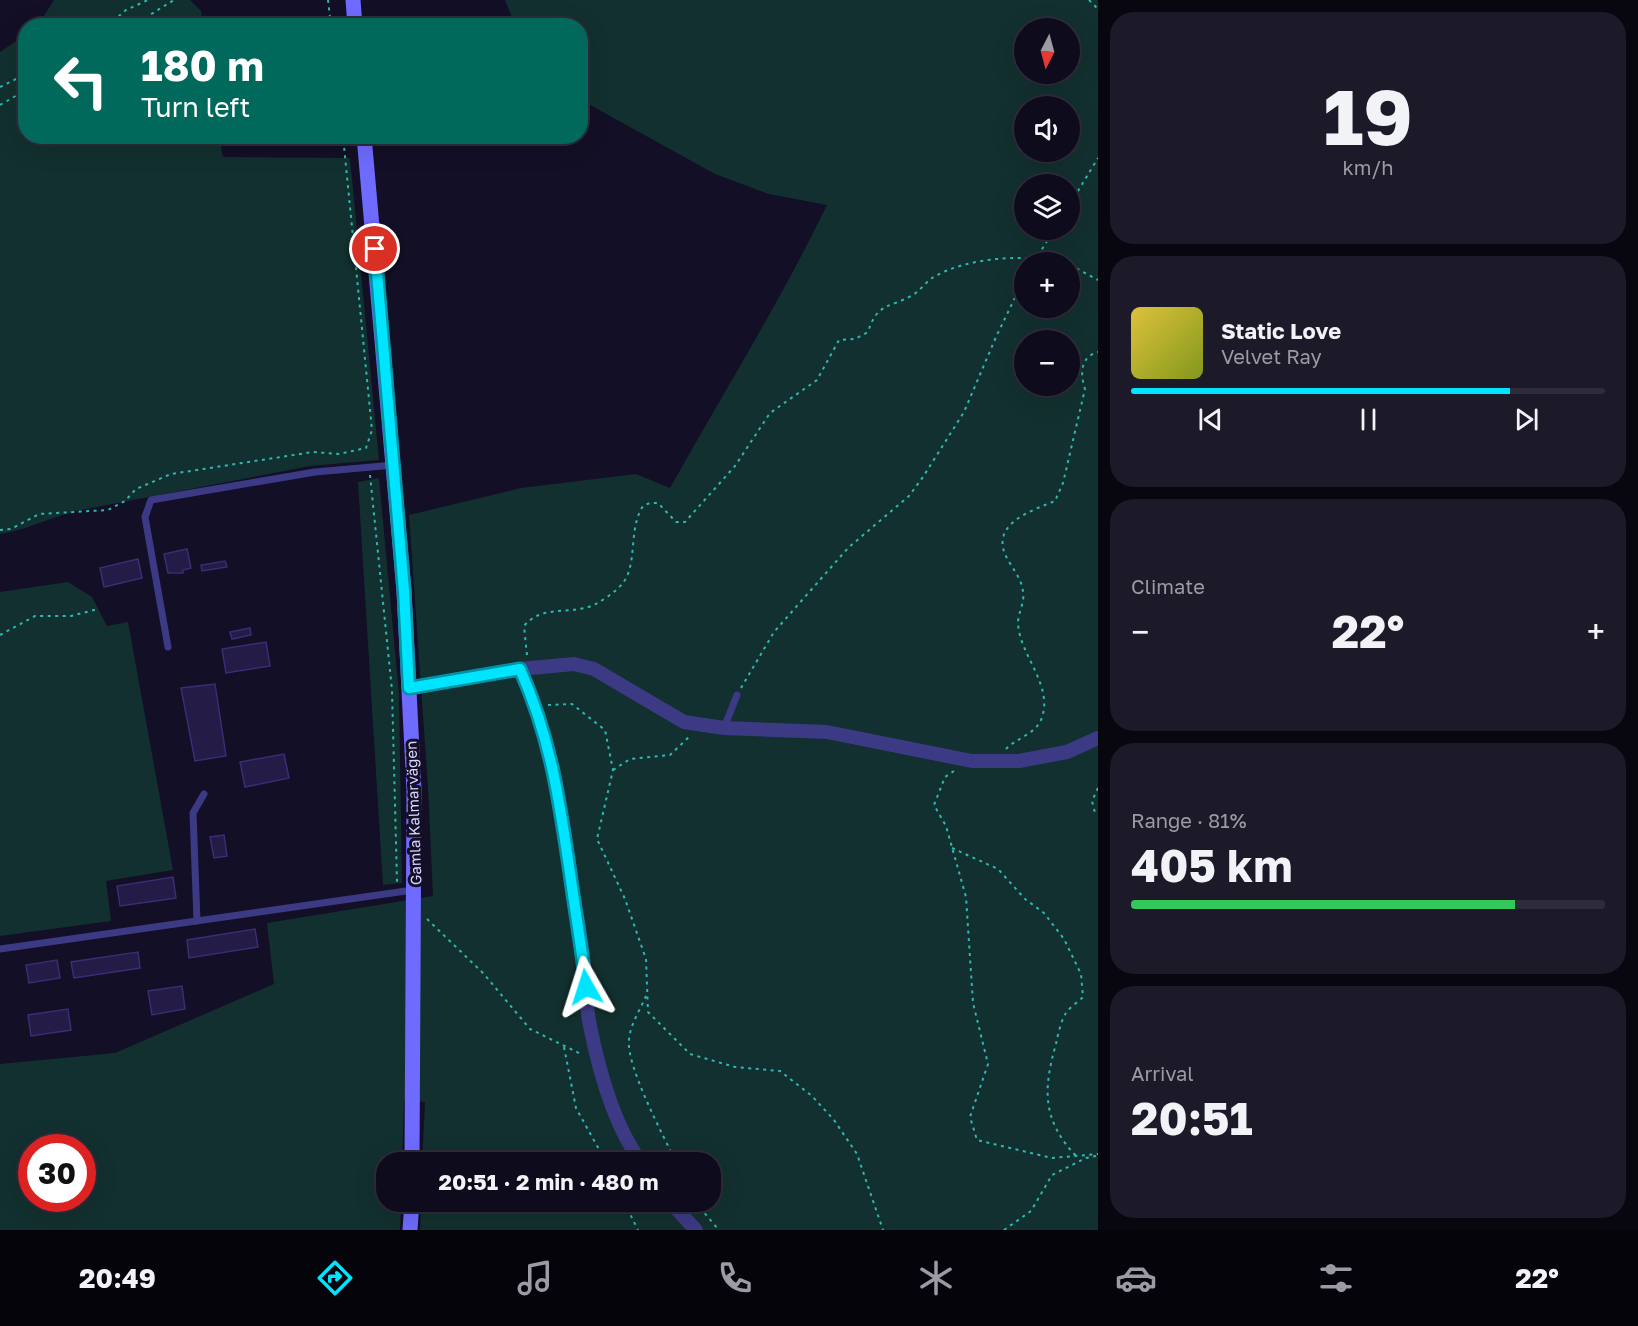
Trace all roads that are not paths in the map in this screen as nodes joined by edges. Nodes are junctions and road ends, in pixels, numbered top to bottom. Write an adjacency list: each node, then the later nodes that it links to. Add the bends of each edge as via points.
1 (353, 0): 2 (street)
2 (354, 18)
3 (365, 144): 4 (street, Gamla Kalmarvägen)
4 (394, 465): 5 (lane, via 315,472 151,500 145,517); 7 (street, Gamla Kalmarvägen)
5 (168, 648)
6 (525, 669): 7 (street); 9 (street, via 574,664 594,669 684,722); 16 (street, via 559,793 590,1026 609,1096)
7 (409, 688): 12 (street, Gamla Kalmarvägen)
8 (737, 695): 9 (lane)
9 (723, 728): 10 (street, via 827,732 972,761 1020,762 1067,752)
10 (1098, 738)
11 (204, 794): 13 (lane, via 194,813)
12 (416, 890): 13 (lane); 15 (street, Gamla Kalmarvägen)
13 (197, 921): 14 (lane)
14 (0, 949)
15 (412, 1152)
16 (634, 1152)
17 (411, 1212): 19 (street)
18 (679, 1212): 20 (street)
19 (410, 1230)
20 (696, 1230)

